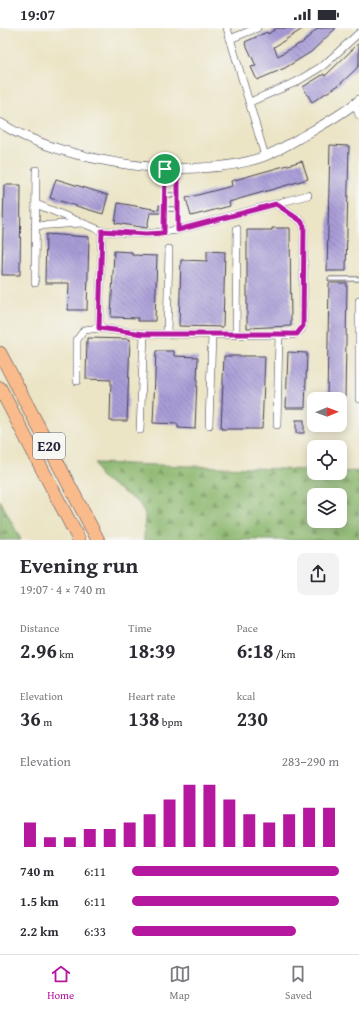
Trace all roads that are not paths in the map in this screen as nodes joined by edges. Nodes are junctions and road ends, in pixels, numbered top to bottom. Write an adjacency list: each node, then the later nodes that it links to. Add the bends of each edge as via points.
1 (227, 28): 4 (street)
2 (257, 28): 4 (street)
3 (359, 32): 5 (street, via 324,65 296,82)
4 (230, 39): 5 (street)
5 (250, 102): 9 (street)
6 (357, 102): 7 (street); 9 (street, via 330,121)
7 (359, 116)
8 (0, 123): 10 (street, via 29,139 66,151 104,160)
9 (265, 156): 11 (street, via 223,165)
10 (165, 169): 11 (street); 13 (lane)
11 (178, 169): 14 (lane)
12 (36, 170): 16 (street)
13 (165, 195): 14 (lane); 18 (lane)
14 (177, 195): 19 (lane)
15 (308, 195): 17 (street)
16 (36, 204): 20 (street); 21 (street)
17 (276, 204): 22 (street); 36 (street, via 301,221 304,226 303,326 297,334)
18 (164, 209): 19 (lane); 25 (lane)
19 (177, 209): 22 (lane)
20 (85, 223): 21 (street); 24 (street)
21 (35, 226): 29 (street)
22 (178, 230): 25 (street)
23 (237, 230): 35 (street)
24 (102, 231): 25 (street); 31 (street)
25 (164, 233)
26 (169, 249): 33 (street)
27 (330, 279): 28 (lane)
28 (359, 280)
29 (34, 283)
30 (359, 300): 40 (street)
31 (99, 328): 32 (street); 38 (street, via 84,330 79,335)
32 (144, 334): 33 (street); 43 (street)
33 (167, 334): 34 (street)
34 (212, 334): 35 (street); 41 (street)
35 (236, 335): 36 (street)
36 (279, 335): 42 (street)
37 (0, 353): 45 (highway, E20)
38 (76, 381)
39 (0, 388): 44 (highway, E20)
40 (359, 399)
41 (209, 425)
42 (277, 426)
43 (140, 430)
44 (79, 540)
45 (98, 540)

